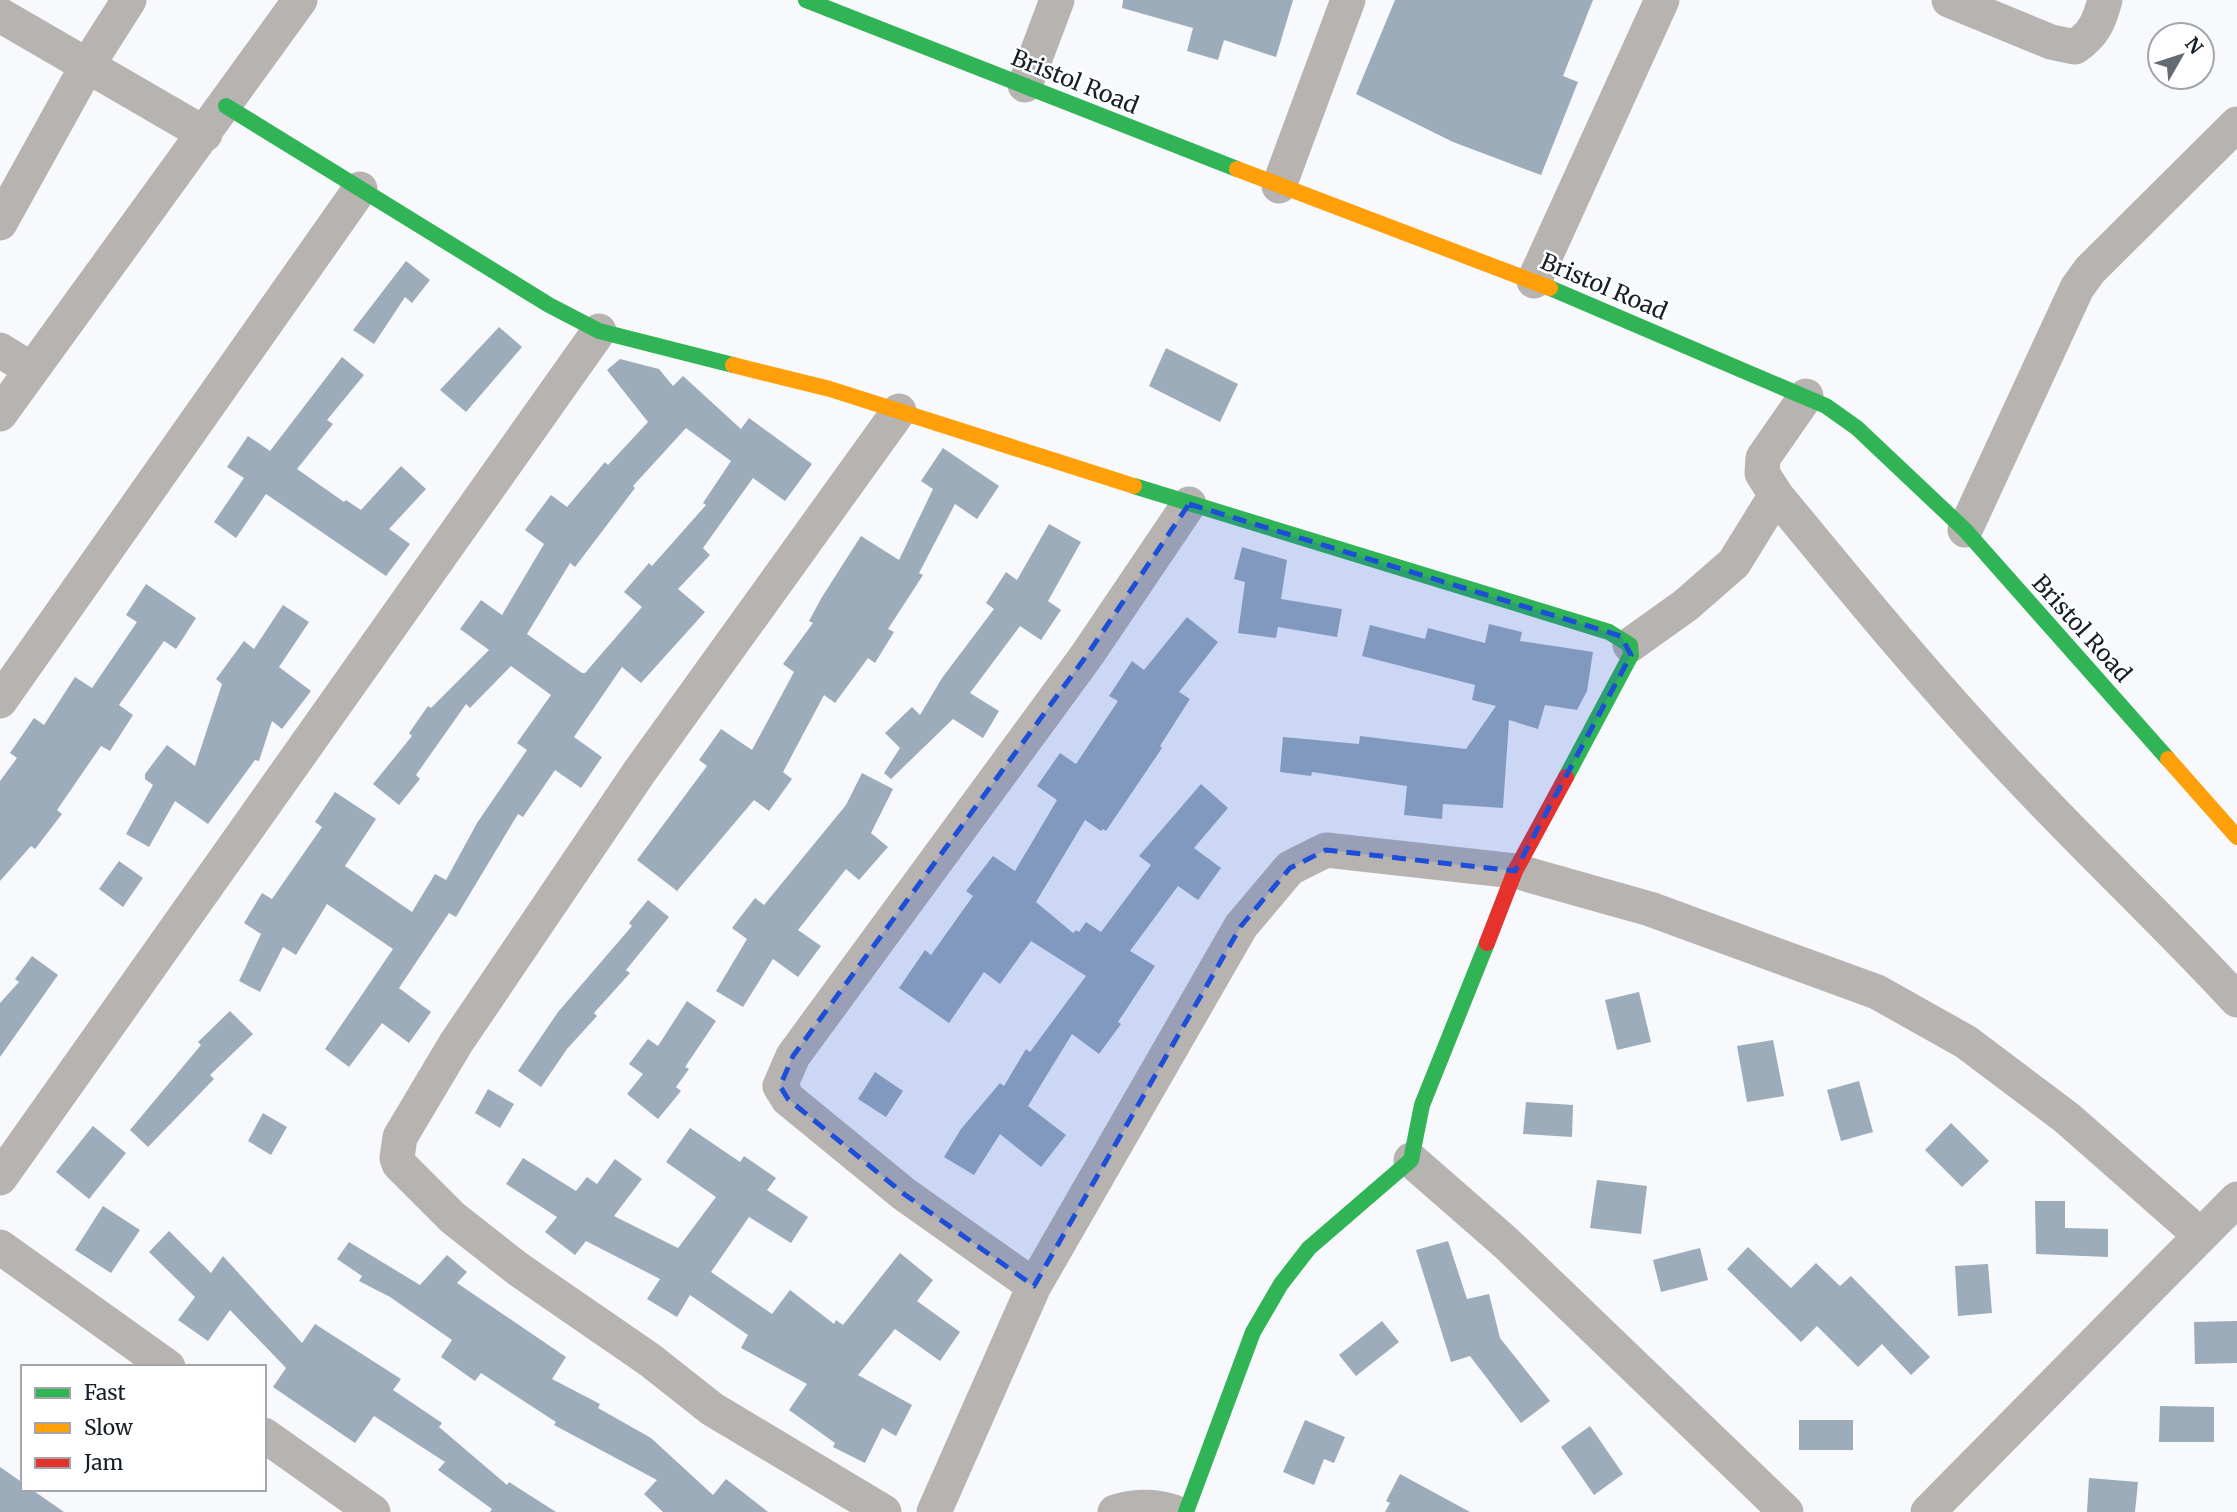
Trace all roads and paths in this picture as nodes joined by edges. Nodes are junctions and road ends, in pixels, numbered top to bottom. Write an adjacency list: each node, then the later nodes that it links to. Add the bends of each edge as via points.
1 (129, 0): 10 (street)
2 (300, 0): 12 (street)
3 (806, 0): 11 (street, Bristol Road)
4 (1057, 0): 11 (street)
5 (1348, 0): 15 (street)
6 (1662, 0): 18 (street)
7 (1949, 0): 8 (street, via 2075,47 2089,38 2099,23)
8 (2105, 0)
9 (0, 15): 10 (street)
10 (87, 66): 14 (street); 17 (street)
11 (1025, 85): 15 (street, Bristol Road)
12 (226, 106): 14 (street); 16 (street)
13 (2237, 124): 27 (street, via 2077,288)
14 (205, 134): 21 (street)
15 (1279, 186): 18 (street, Bristol Road)
16 (360, 189): 19 (street); 29 (street)
17 (0, 223)
18 (1534, 281): 22 (street, Bristol Road)
19 (599, 331): 23 (street, via 759,369); 34 (street)
20 (0, 350): 21 (street)
21 (32, 370): 24 (street)
22 (1806, 396): 25 (street, via 1763,458 1762,473); 27 (street, Bristol Road, via 1857,428)
23 (899, 411): 26 (street); 42 (street, via 639,771 486,997 400,1137 397,1158 453,1218 518,1269 712,1409)
24 (0, 414)
25 (1776, 495): 28 (street, via 1734,563); 32 (street, via 1896,641 2033,791)
26 (1189, 504): 28 (street, via 1609,632); 38 (street, via 1087,656 793,1056 780,1086 788,1099 904,1194)
27 (1965, 530): 30 (street, Bristol Road)
28 (1630, 645): 31 (street, via 1631,655)
29 (0, 701)
30 (2237, 837)
31 (1516, 871): 33 (street, via 1422,1105); 36 (street, via 1650,909 1877,992 1986,1057 2067,1118); 38 (street, via 1326,850 1290,868 1241,926)
32 (2237, 1000)
33 (1411, 1160): 46 (street, via 1309,1248 1282,1284 1232,1383); 47 (street, via 1506,1243)
34 (0, 1178)
35 (2237, 1199): 36 (street)
36 (2200, 1235): 48 (street)
37 (0, 1247): 39 (street)
38 (1034, 1286): 43 (street)
39 (165, 1365)
40 (266, 1436): 41 (street)
41 (373, 1512)
42 (884, 1512)
43 (934, 1512)
44 (1115, 1512): 45 (street, via 1156,1507)
45 (1174, 1512)
46 (1186, 1512)
47 (1786, 1512)
48 (1928, 1512)

